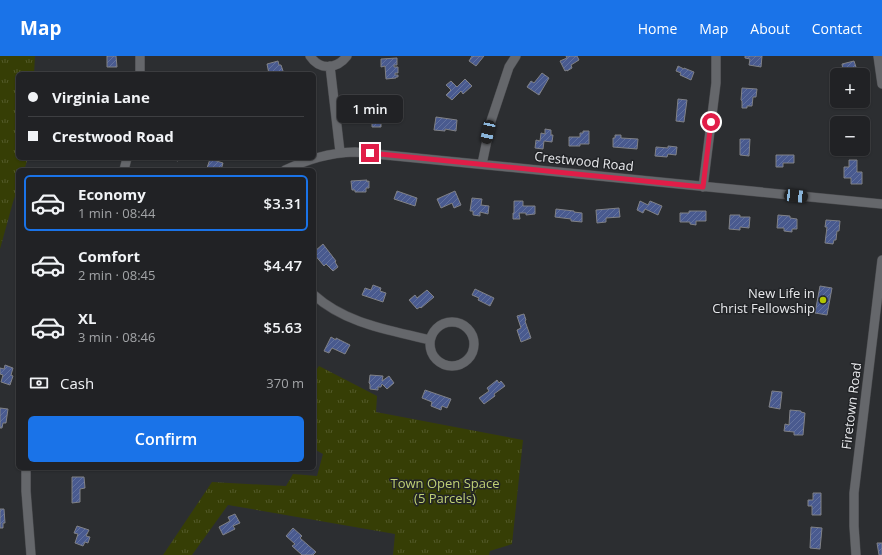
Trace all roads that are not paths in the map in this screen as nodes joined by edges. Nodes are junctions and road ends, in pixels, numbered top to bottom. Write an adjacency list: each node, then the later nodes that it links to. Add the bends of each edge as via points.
1 (140, 56): 8 (street)
2 (310, 56): 7 (street, via 323,66)
3 (347, 56): 7 (street, via 337,65)
4 (516, 56): 13 (street, via 509,67 490,121)
5 (716, 56): 15 (street, via 716,82)
6 (878, 56): 9 (street)
7 (330, 66): 10 (street)
8 (140, 72)
9 (882, 84)
10 (340, 152): 11 (street, Crestwood Road); 13 (street, Crestwood Road)
11 (316, 158)
12 (310, 160): 14 (street, Crestwood Road)
13 (482, 164): 15 (street, Crestwood Road)
14 (290, 168)
15 (703, 187): 16 (street, Crestwood Road)
16 (882, 204)
17 (882, 260): 18 (street, Firetown Road)
18 (880, 290): 23 (street, Firetown Road, via 854,493)
19 (316, 296): 20 (street, via 340,313 363,323)
20 (430, 340): 20 (street, via 432,355 437,361 451,367 466,362 474,349 472,334 461,324 453,322 438,327)
21 (26, 470): 22 (street)
22 (31, 555)
23 (856, 555)

